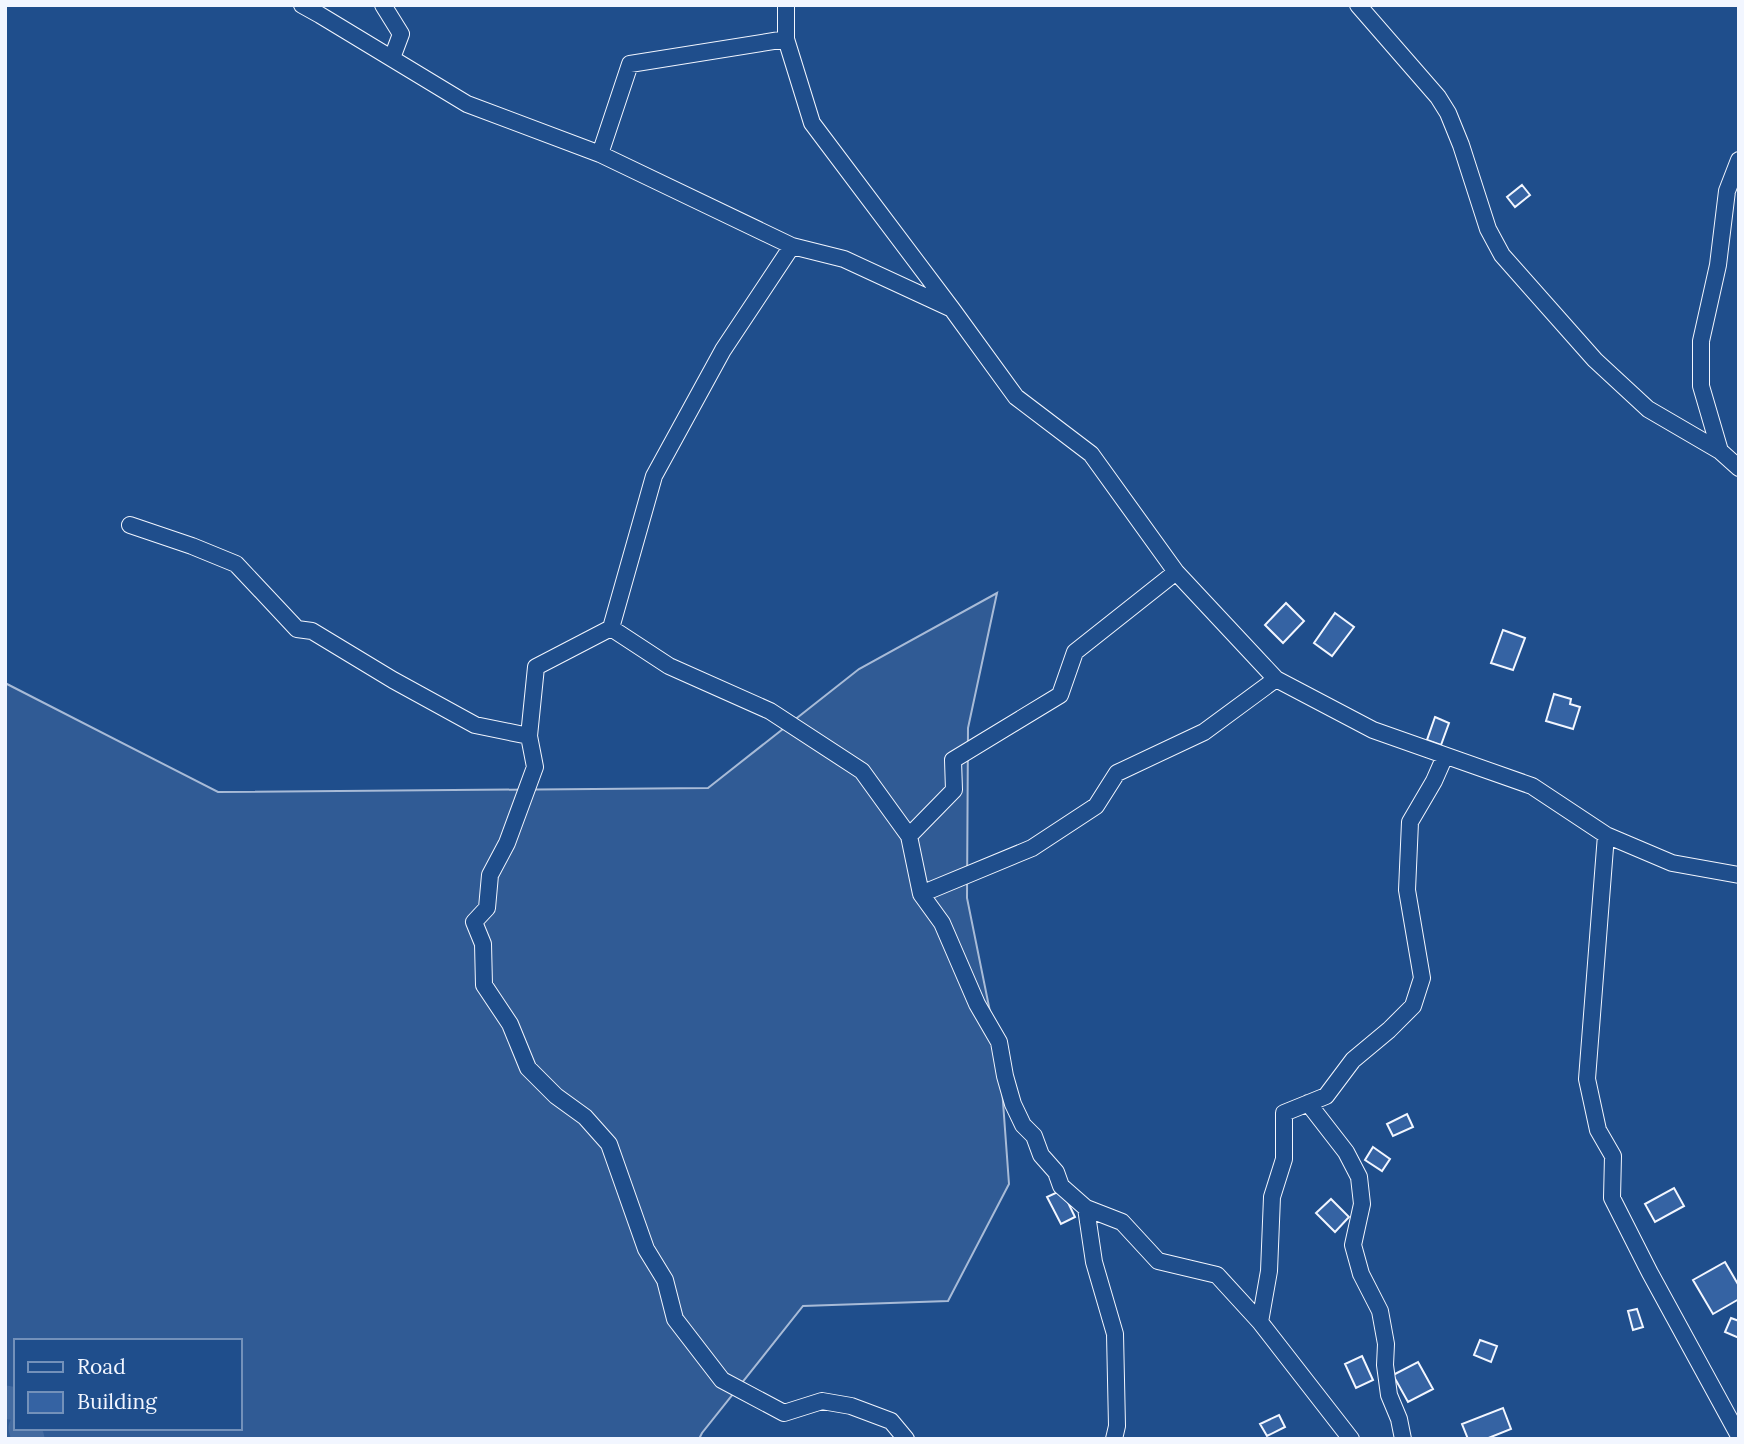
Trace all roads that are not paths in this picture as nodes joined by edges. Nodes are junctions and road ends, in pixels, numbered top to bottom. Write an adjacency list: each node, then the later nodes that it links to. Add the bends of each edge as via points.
1 (302, 5): 5 (street)
2 (383, 5): 7 (street, via 401,34)
3 (786, 5): 6 (street)
4 (1358, 5): 12 (street, via 1448,113 1488,229 1502,255 1595,360 1648,409)
5 (323, 10): 7 (street)
6 (786, 39): 8 (street, via 630,64); 11 (street, via 812,123)
7 (392, 58): 8 (street, via 467,104)
8 (600, 154): 10 (street)
9 (1739, 160): 12 (street, via 1727,191 1718,265 1701,341 1701,386)
10 (792, 246): 11 (street, via 844,259); 16 (street, via 723,350 654,476)
11 (952, 309): 15 (street, via 1016,397 1091,454)
12 (1720, 452): 13 (street)
13 (1739, 468)
14 (130, 525): 18 (street, via 236,564 297,629 312,631 475,725)
15 (1176, 572): 17 (street); 20 (street, via 1075,652 1060,695 953,760 954,790)
16 (611, 628): 18 (street, via 536,667); 20 (street, via 668,666 769,711 862,771)
17 (1276, 679): 19 (street, via 1373,730); 23 (street, via 1204,732 1117,773 1096,806 1032,848)
18 (529, 736): 28 (street, via 535,767 490,876 486,908 474,922 483,944 484,985 510,1024 528,1068 609,1144 646,1249 666,1280 676,1320 722,1380 784,1413 822,1401 851,1406 891,1421)
19 (1446, 755): 21 (street, via 1532,786); 24 (street, via 1410,822 1407,890 1422,978 1413,1006 1353,1059 1326,1096)
20 (909, 835): 23 (street)
21 (1606, 835): 22 (street, via 1672,863); 27 (street, via 1587,1079 1598,1130 1613,1156 1612,1198)
22 (1739, 876)
23 (921, 894): 25 (street, via 942,923 999,1042 1013,1104 1024,1125 1061,1186)
24 (1308, 1104): 26 (street, via 1284,1113 1284,1159 1272,1197 1269,1271); 31 (street, via 1346,1152 1359,1177 1362,1204 1353,1245 1361,1274 1380,1311 1389,1395)
25 (1086, 1208): 26 (street, via 1122,1222 1158,1261 1217,1275); 29 (street, via 1094,1262 1115,1334 1118,1426)
26 (1260, 1322): 30 (street)
27 (1739, 1436)
28 (906, 1439)
29 (1114, 1439)
30 (1351, 1439)
31 (1403, 1439)

